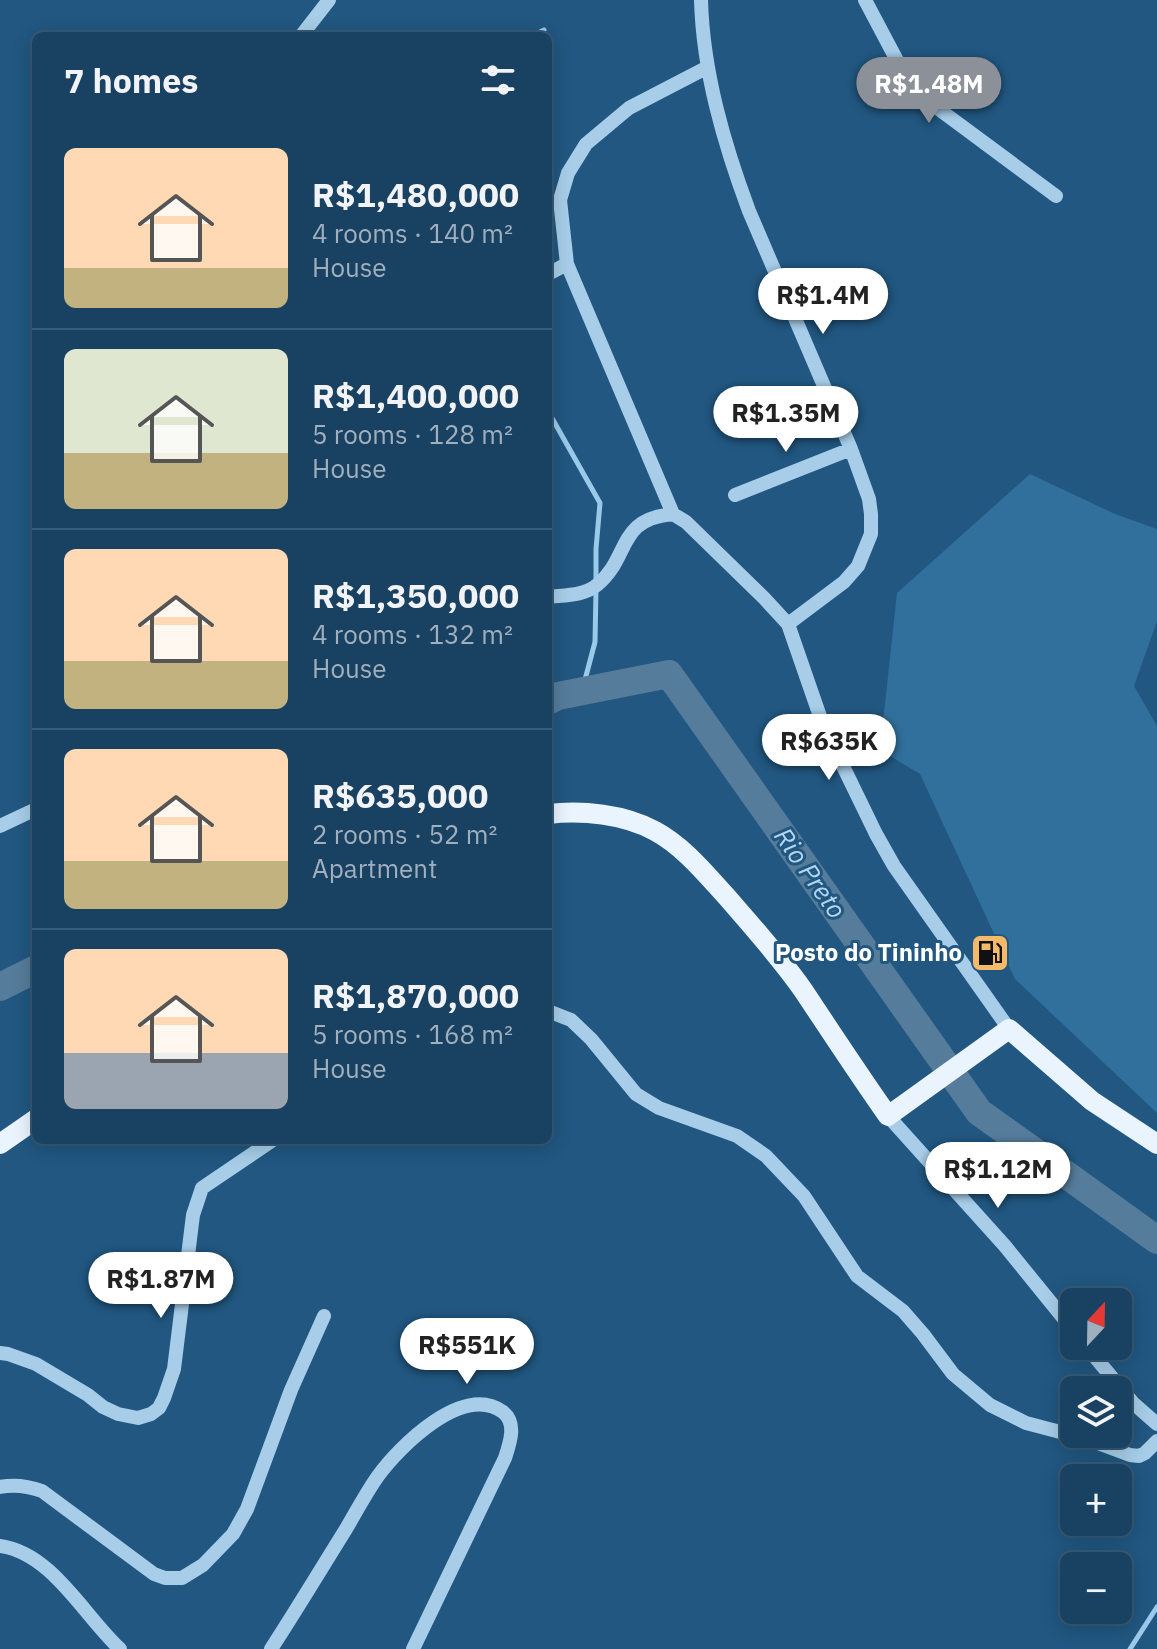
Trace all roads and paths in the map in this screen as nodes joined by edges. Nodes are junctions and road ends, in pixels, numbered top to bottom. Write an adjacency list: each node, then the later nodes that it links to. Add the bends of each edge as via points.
1 (329, 0): 4 (street)
2 (701, 0): 5 (street)
3 (865, 0): 6 (street, via 920,92)
4 (304, 32)
5 (708, 67): 7 (street, via 629,108 586,144 568,173 560,200); 9 (street, via 749,211)
6 (1056, 196)
7 (567, 264): 8 (street); 11 (street)
8 (552, 272)
9 (851, 449): 10 (street); 13 (street, via 869,499 871,534 866,548 844,582)
10 (735, 495)
11 (673, 514): 12 (street, via 639,524 597,586); 13 (street)
12 (552, 597)
13 (788, 624): 18 (street, via 823,725 876,834)
14 (32, 811): 16 (street)
15 (552, 814): 19 (main road, via 637,823 688,856 741,913)
16 (0, 826)
17 (552, 1013): 29 (street, via 585,1033 636,1094 659,1108 737,1136 766,1156 804,1196 857,1276 903,1311 953,1374 990,1405 1026,1423 1130,1455 1145,1453)
18 (1009, 1029): 19 (main road); 23 (main road, via 1092,1101)
19 (895, 1112): 24 (street)
20 (32, 1122): 21 (main road)
21 (0, 1144)
22 (267, 1144): 26 (street, via 202,1188 193,1215 174,1369 159,1408 138,1418 118,1414 36,1364)
23 (1157, 1144)
24 (1060, 1314)
25 (324, 1316): 30 (street, via 247,1509 217,1551 182,1578 154,1574 42,1491)
26 (0, 1353)
27 (1098, 1360): 28 (street)
28 (1157, 1424)
29 (1157, 1441)
30 (0, 1487)
31 (0, 1546): 32 (street, via 45,1566)
32 (120, 1649)
33 (271, 1649): 34 (street, via 378,1476 420,1432 466,1406 492,1405 511,1425 505,1458)
34 (413, 1649)

